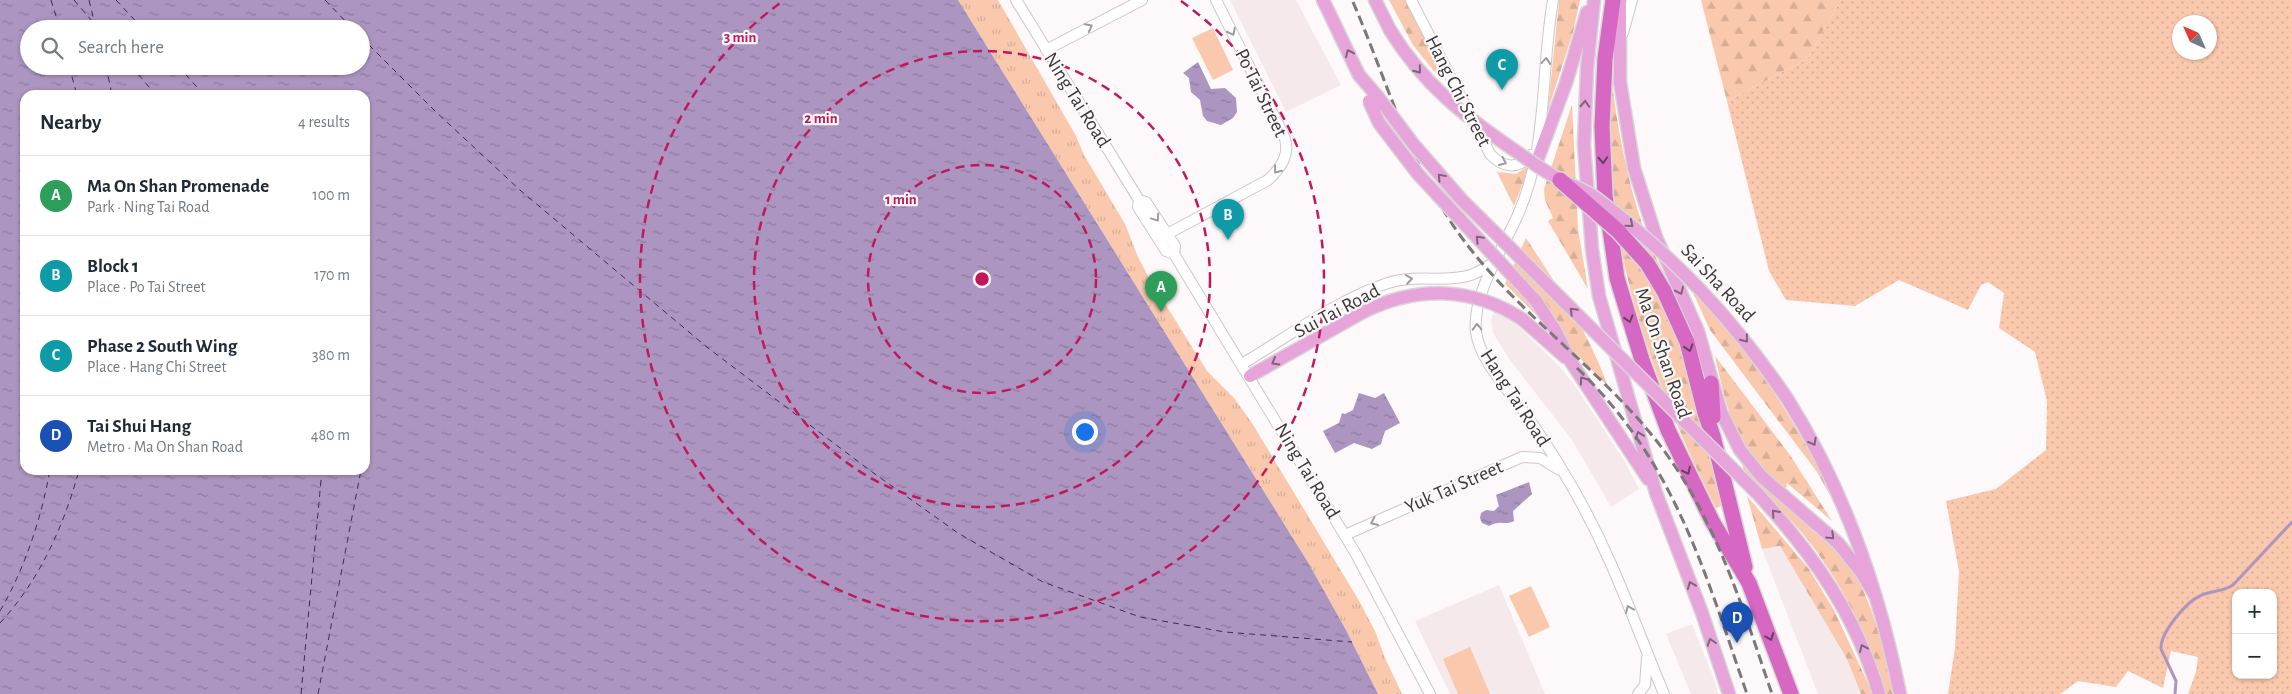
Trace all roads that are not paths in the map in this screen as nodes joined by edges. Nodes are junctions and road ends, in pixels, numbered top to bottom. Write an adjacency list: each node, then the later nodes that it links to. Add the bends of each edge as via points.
1 (1016, 0): 12 (street, Ning Tai Road)
2 (1142, 0): 12 (street, one-way to 2)
3 (1216, 0): 18 (street, Po Tai Street, one-way to 18, via 1284,136 1286,158 1268,180)
4 (1323, 0): 14 (main road, one-way to 4)
5 (1375, 0): 17 (main road, Sai Sha Road, one-way to 17, bridge, via 1402,50 1454,107)
6 (1411, 0): 15 (street, Hang Chi Street, one-way to 15, via 1490,154 1500,163 1516,166 1525,161)
7 (1553, 0): 15 (street, Hang Tai Road, one-way to 7)
8 (1592, 0): 16 (main road, via 1566,83); 26 (main road, one-way to 8, via 1608,335 1593,262 1584,145)
9 (1613, 0): 28 (highway, Ma On Shan Road, one-way to 28, via 1606,41 1602,111 1606,195 1617,278 1668,430 1705,507)
10 (1620, 0): 13 (main road, Ma On Shan Road)
11 (1632, 0): 13 (street, Ma On Shan Road)
12 (1046, 50): 18 (street, Ning Tai Road, via 1139,200 1146,202)
13 (1620, 63): 23 (main road, Ma On Shan Road, one-way to 23, via 1624,113 1639,189 1656,237 1698,331)
14 (1373, 99): 20 (main road, one-way to 14, bridge, via 1536,301 1418,174 1379,122); 36 (main road, one-way to 14, bridge, via 1862,647 1826,578 1791,531 1757,493 1461,198)
15 (1539, 144): 16 (street, Hang Tai Road)
16 (1536, 160): 19 (street, Hang Tai Road, via 1524,203)
17 (1560, 180): 24 (highway, one-way to 24, bridge, via 1629,242 1652,271 1687,342); 29 (main road, Sai Sha Road, one-way to 29, bridge, via 1594,197 1669,257 1740,332 1788,400 1837,489)
18 (1163, 236): 21 (street, Ning Tai Road, via 1175,246 1174,254)
19 (1494, 262): 21 (street, Sui Tai Road, one-way to 19, via 1376,288 1418,277 1464,276); 25 (street, Hang Tai Road, one-way to 19, via 1479,345 1477,311)
20 (1571, 362): 22 (main road, one-way to 22, bridge, via 1522,319 1484,300 1443,292 1420,293 1363,312); 26 (main road, one-way to 20)
21 (1242, 364): 22 (street, Ning Tai Road)
22 (1250, 376): 27 (street, Ning Tai Road)
23 (1711, 383): 24 (highway); 29 (main road, Ma On Shan Road, one-way to 29, via 1730,431 1749,462 1772,487 1838,542)
24 (1713, 436): 28 (highway)
25 (1563, 472): 27 (street, Yuk Tai Street, one-way to 27, via 1545,459 1522,457); 30 (street, Hang Tai Road, one-way to 25, via 1611,563)
26 (1656, 493): 34 (main road, one-way to 26)
27 (1345, 535): 31 (street, Ning Tai Road)
28 (1749, 583): 35 (highway, Ma On Shan Road, one-way to 35)
29 (1876, 597): 37 (main road, Sai Sha Road)
30 (1648, 654): 32 (street, via 1645,685); 33 (street, Hang Tai Road)
31 (1430, 694)
32 (1638, 694)
33 (1664, 694)
34 (1729, 694)
35 (1791, 694)
36 (1879, 694)
37 (1900, 694)

